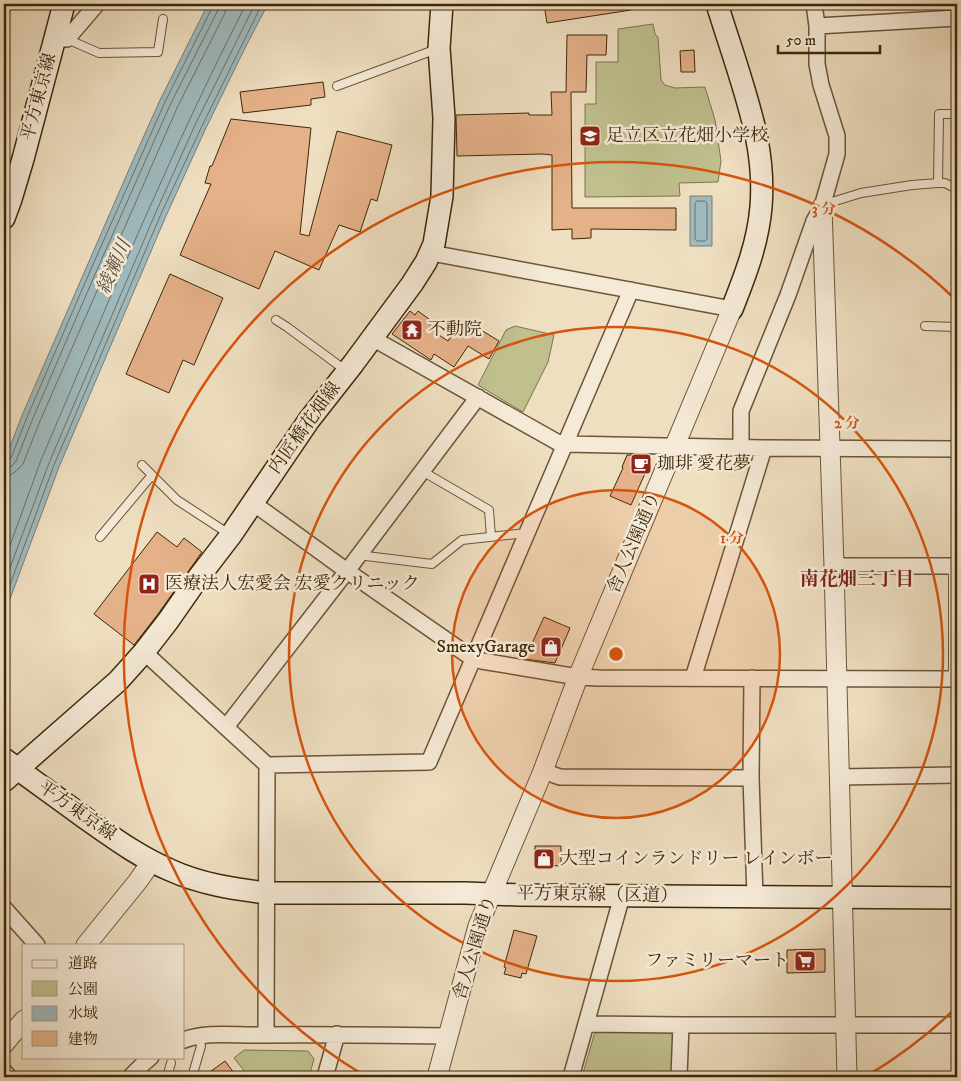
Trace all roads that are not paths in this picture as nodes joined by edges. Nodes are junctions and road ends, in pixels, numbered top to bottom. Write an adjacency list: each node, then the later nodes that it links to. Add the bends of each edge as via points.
1 (97, 4): 9 (street)
2 (442, 4): 10 (main road, 内匠橋花畑線)
3 (717, 4): 19 (main road, 舎人公園通り, via 757,133 761,167 759,225 747,272)
4 (814, 4): 8 (street)
5 (63, 6): 9 (main road, 平方東京線)
6 (957, 18): 8 (street)
7 (163, 19): 9 (lane, via 158,52 99,53)
8 (817, 26): 15 (street, via 817,64 836,136 836,154)
9 (61, 39): 16 (main road, 平方東京線)
10 (439, 48): 11 (lane); 17 (main road, 内匠橋花畑線, via 444,118 443,176 440,215)
11 (337, 86)
12 (957, 114): 13 (lane, via 939,114)
13 (938, 183): 14 (lane); 15 (lane, via 861,193)
14 (957, 189)
15 (823, 205): 28 (street, via 814,220 788,295 741,410); 30 (street)
16 (4, 218)
17 (431, 252): 18 (street); 23 (main road, 内匠橋花畑線)
18 (631, 290): 19 (street); 26 (street)
19 (732, 309): 27 (street, 舎人公園通り)
20 (276, 320): 24 (lane)
21 (925, 326): 22 (lane)
22 (957, 327)
23 (372, 338): 24 (main road, 内匠橋花畑線); 25 (street)
24 (347, 372): 35 (main road, 内匠橋花畑線, via 309,420)
25 (478, 397): 26 (street); 33 (street)
26 (565, 444): 27 (street); 36 (street)
27 (675, 446): 28 (street); 46 (street, 舎人公園通り)
28 (741, 447): 29 (street)
29 (764, 448): 30 (street); 47 (street)
30 (830, 448): 31 (street); 41 (street)
31 (957, 449)
32 (142, 465): 34 (lane)
33 (422, 472): 39 (lane, via 489,510); 40 (street)
34 (152, 475): 37 (lane, via 177,500); 38 (lane)
35 (253, 503): 37 (main road, 内匠橋花畑線); 43 (street)
36 (526, 533): 39 (lane); 45 (street)
37 (231, 535): 44 (main road, 内匠橋花畑線)
38 (100, 537)
39 (491, 537): 40 (lane, via 462,540 432,564)
40 (358, 555): 43 (street)
41 (834, 566): 42 (street); 49 (street)
42 (955, 566): 50 (lane)
43 (347, 570): 45 (street); 51 (street)
44 (144, 652): 51 (street); 53 (main road, 内匠橋花畑線, via 118,681)
45 (472, 658): 46 (street); 52 (street, via 429,762)
46 (578, 677): 47 (street); 54 (street, 舎人公園通り)
47 (693, 678): 48 (street)
48 (752, 678): 49 (street); 57 (street)
49 (836, 678): 50 (street); 56 (street)
50 (955, 679)
51 (226, 727): 52 (street)
52 (267, 765): 59 (street)
53 (8, 770): 58 (main road, 平方東京線)
54 (543, 770): 57 (street, via 560,777); 60 (street, 舎人公園通り)
55 (957, 776): 56 (street)
56 (839, 777): 63 (street)
57 (751, 778): 62 (street)
58 (152, 861): 59 (main road, 平方東京線（区道）, via 206,882); 67 (street)
59 (267, 893): 60 (main road, 平方東京線（区道）); 74 (street)
60 (490, 894): 61 (main road, 平方東京線（区道）); 75 (street, 舎人公園通り)
61 (622, 896): 62 (main road, 平方東京線（区道）); 69 (street)
62 (755, 897): 63 (main road, 平方東京線（区道）)
63 (842, 898): 64 (main road, 平方東京線（区道）); 71 (street)
64 (957, 898)
65 (4, 908): 66 (street)
66 (36, 944)
67 (87, 944)
68 (22, 1022): 78 (street)
69 (587, 1024): 70 (street); 88 (street)
70 (681, 1025): 71 (street); 89 (street)
71 (845, 1025): 72 (street); 90 (street)
72 (957, 1025)
73 (338, 1034): 74 (street); 75 (street); 86 (street)
74 (266, 1035): 76 (street)
75 (448, 1036): 87 (street, 舎人公園通り)
76 (199, 1037): 77 (street); 85 (lane, via 201,1046)
77 (185, 1040)
78 (4, 1044)
79 (150, 1058): 83 (street)
80 (171, 1062): 84 (lane)
81 (4, 1071): 82 (street)
82 (9, 1077)
83 (130, 1077)
84 (167, 1077)
85 (192, 1077)
86 (325, 1077)
87 (437, 1077)
88 (571, 1077)
89 (679, 1077)
90 (847, 1077)

